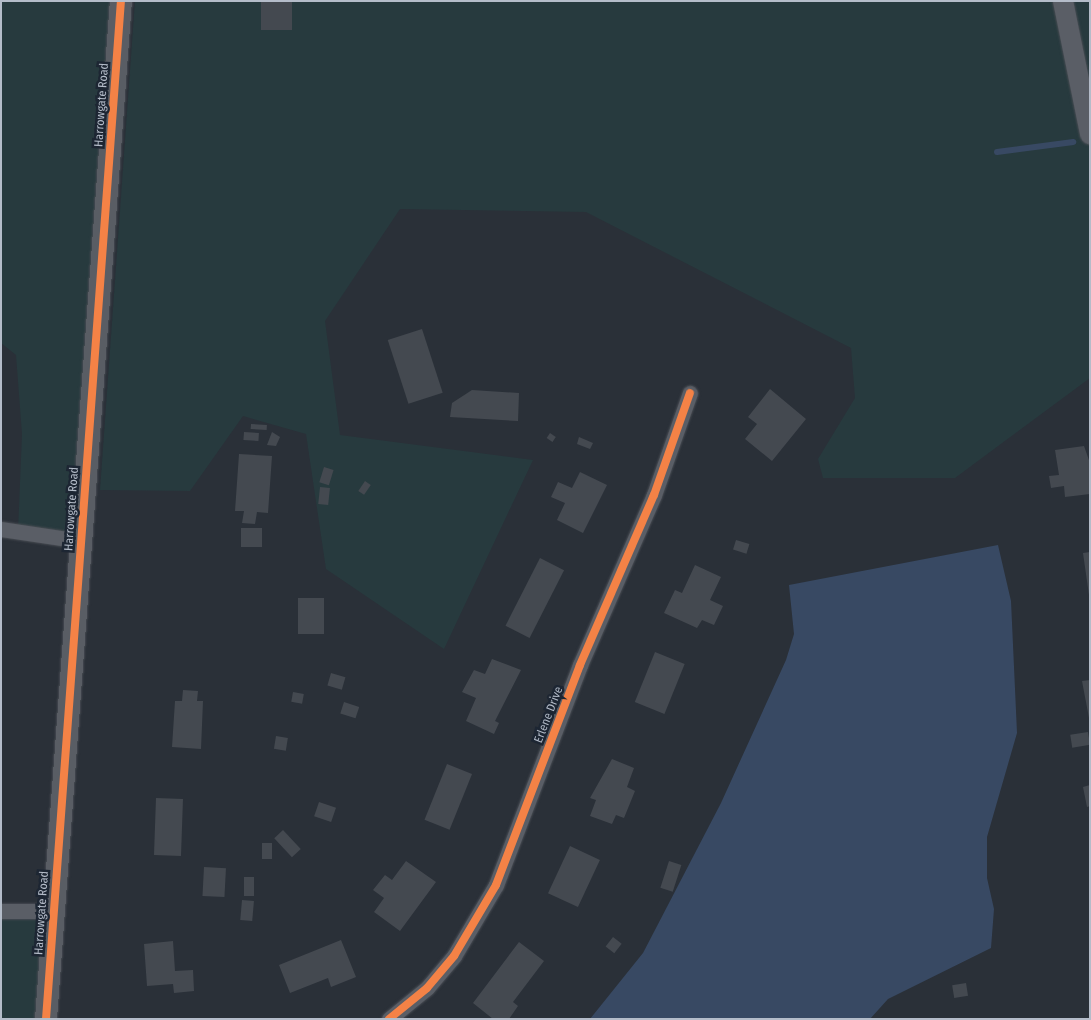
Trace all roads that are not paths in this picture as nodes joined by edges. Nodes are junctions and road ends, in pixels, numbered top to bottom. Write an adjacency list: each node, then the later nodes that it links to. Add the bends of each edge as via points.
1 (121, 1): 6 (main road, Harrowgate Road)
2 (1062, 1): 3 (street)
3 (1090, 134)
4 (690, 393): 10 (street, Erlene Drive, via 654,495 580,664 496,885 454,956 427,988)
5 (1, 530): 6 (street)
6 (81, 541): 8 (main road, Harrowgate Road)
7 (1, 911): 8 (street)
8 (53, 912): 9 (main road, Harrowgate Road)
9 (46, 1019)
10 (389, 1019)

